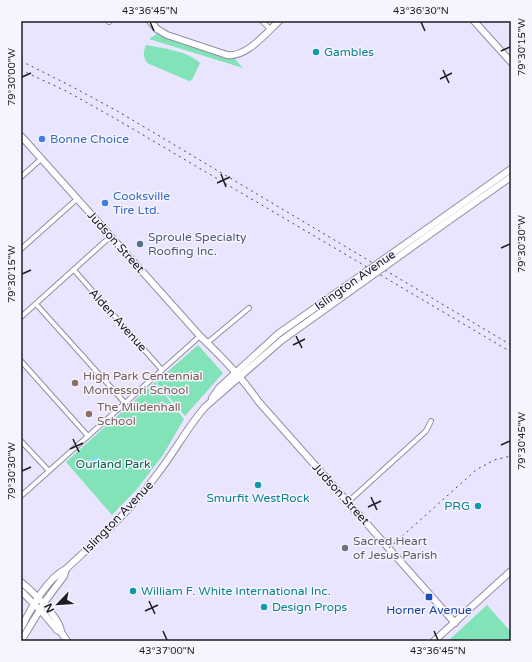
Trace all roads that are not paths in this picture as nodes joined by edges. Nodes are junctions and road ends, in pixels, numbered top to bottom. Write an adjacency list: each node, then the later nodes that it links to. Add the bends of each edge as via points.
1 (150, 21): 5 (main road, via 167,35 227,55 237,55 245,51)
2 (262, 21): 5 (street)
3 (279, 21): 5 (main road)
4 (474, 21): 6 (main road)
5 (270, 29)
6 (511, 62)
7 (21, 136): 8 (main road, Judson Street)
8 (41, 159): 10 (street); 13 (main road, Judson Street)
9 (511, 169): 12 (main road, Islington Avenue)
10 (21, 177)
11 (511, 177): 12 (main road, Islington Avenue)
12 (494, 185): 24 (main road, Islington Avenue, bridge, via 280,337)
13 (77, 199): 14 (main road, Judson Street); 15 (street)
14 (111, 236): 16 (street); 20 (main road, Judson Street)
15 (21, 249)
16 (74, 270): 17 (street); 23 (street, Alden Avenue)
17 (36, 304): 19 (street); 25 (street)
18 (249, 308): 21 (street)
19 (21, 317)
20 (200, 336): 21 (main road, Judson Street); 23 (street)
21 (209, 345): 24 (main road, Judson Street)
22 (21, 361): 27 (street)
23 (162, 370): 25 (street)
24 (236, 376): 31 (main road, Judson Street); 32 (main road, Islington Avenue, via 219,388 155,478 122,516)
25 (125, 403): 27 (street)
26 (431, 421): 31 (street, via 426,431)
27 (88, 436): 29 (street)
28 (21, 440): 29 (street)
29 (49, 471): 30 (street)
30 (21, 496)
31 (348, 502): 39 (main road, Judson Street)
32 (66, 570): 36 (main road, Islington Avenue, via 60,572); 38 (main road, Islington Avenue)
33 (511, 571): 39 (main road)
34 (21, 582): 36 (main road)
35 (21, 591): 37 (main road)
36 (38, 598): 37 (main road, Islington Avenue); 38 (main road)
37 (35, 604): 38 (main road); 40 (main road, Islington Avenue)
38 (41, 606): 41 (main road, Islington Avenue); 42 (main road, via 61,627)
39 (455, 622): 43 (main road)
40 (21, 628)
41 (22, 641)
42 (67, 641)
43 (434, 641)

